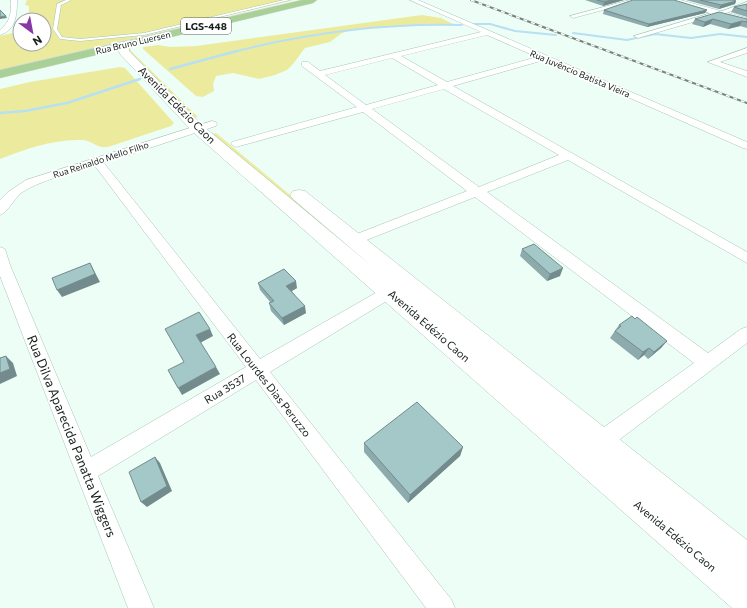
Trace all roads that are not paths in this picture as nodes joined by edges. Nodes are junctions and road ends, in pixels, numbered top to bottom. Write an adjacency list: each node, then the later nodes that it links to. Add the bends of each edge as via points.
1 (69, 0): 2 (lane, via 59,4 55,29 61,38 80,40 144,34)
2 (288, 0)
3 (313, 0): 16 (main road, Rua Bruno Luersen / LGS-448)
4 (414, 0): 14 (street, Rua Juvêncio Batista Vieira)
5 (638, 0): 11 (street)
6 (670, 0): 10 (main road)
7 (679, 0): 10 (main road)
8 (11, 2): 13 (street, via 15,9 14,17 8,27)
9 (747, 4): 10 (street)
10 (721, 12): 12 (main road); 15 (street)
11 (574, 16)
12 (747, 20)
13 (0, 33)
14 (487, 34): 19 (street); 20 (street, Rua Juvêncio Batista Vieira)
15 (638, 36)
16 (153, 38): 17 (main road, Rua Bruno Luersen / LGS-448); 26 (main road, Avenida Edézio Caon, via 137,45 135,50)
17 (125, 48): 22 (main road, Rua Bruno Luersen, via 103,50); 28 (main road, Avenida Edézio Caon)
18 (747, 50): 24 (street, via 712,62)
19 (394, 56): 23 (street); 25 (street)
20 (544, 58): 25 (street); 30 (street, Rua Juvêncio Batista Vieira)
21 (305, 64): 23 (street)
22 (0, 74)
23 (318, 74): 27 (street)
24 (747, 74)
25 (446, 86): 27 (street); 31 (street)
26 (190, 104)
27 (364, 108): 29 (street); 33 (street)
28 (204, 123): 29 (main road, Avenida Edézio Caon); 32 (street, Rua Reinaldo Mello Filho); 38 (main road, Avenida Edézio Caon)
29 (236, 144): 35 (main road, Avenida Edézio Caon)
30 (747, 146)
31 (568, 156): 33 (street); 36 (street)
32 (97, 161): 34 (street, Rua Reinaldo Mello Filho, via 25,186 11,195 3,203); 41 (street, Rua Lourdes Dias Peruzzo)
33 (477, 192): 35 (street); 40 (street)
34 (0, 211)
35 (354, 240): 38 (main road, Avenida Edézio Caon)
36 (747, 258)
37 (1, 260): 43 (street, Rua Dilva Aparecida Panatta Wiggers)
38 (397, 287): 41 (street, Rua 3537); 42 (main road, Avenida Edézio Caon); 45 (main road, Avenida Edézio Caon)
39 (747, 334): 40 (street)
40 (708, 363): 42 (street)
41 (258, 369): 43 (street, Rua 3537); 47 (street, Rua Lourdes Dias Peruzzo)
42 (600, 442): 44 (main road, Avenida Edézio Caon)
43 (86, 471): 46 (street, Rua Dilva Aparecida Panatta Wiggers)
44 (747, 562)
45 (747, 598)
46 (141, 608)
47 (442, 608)

